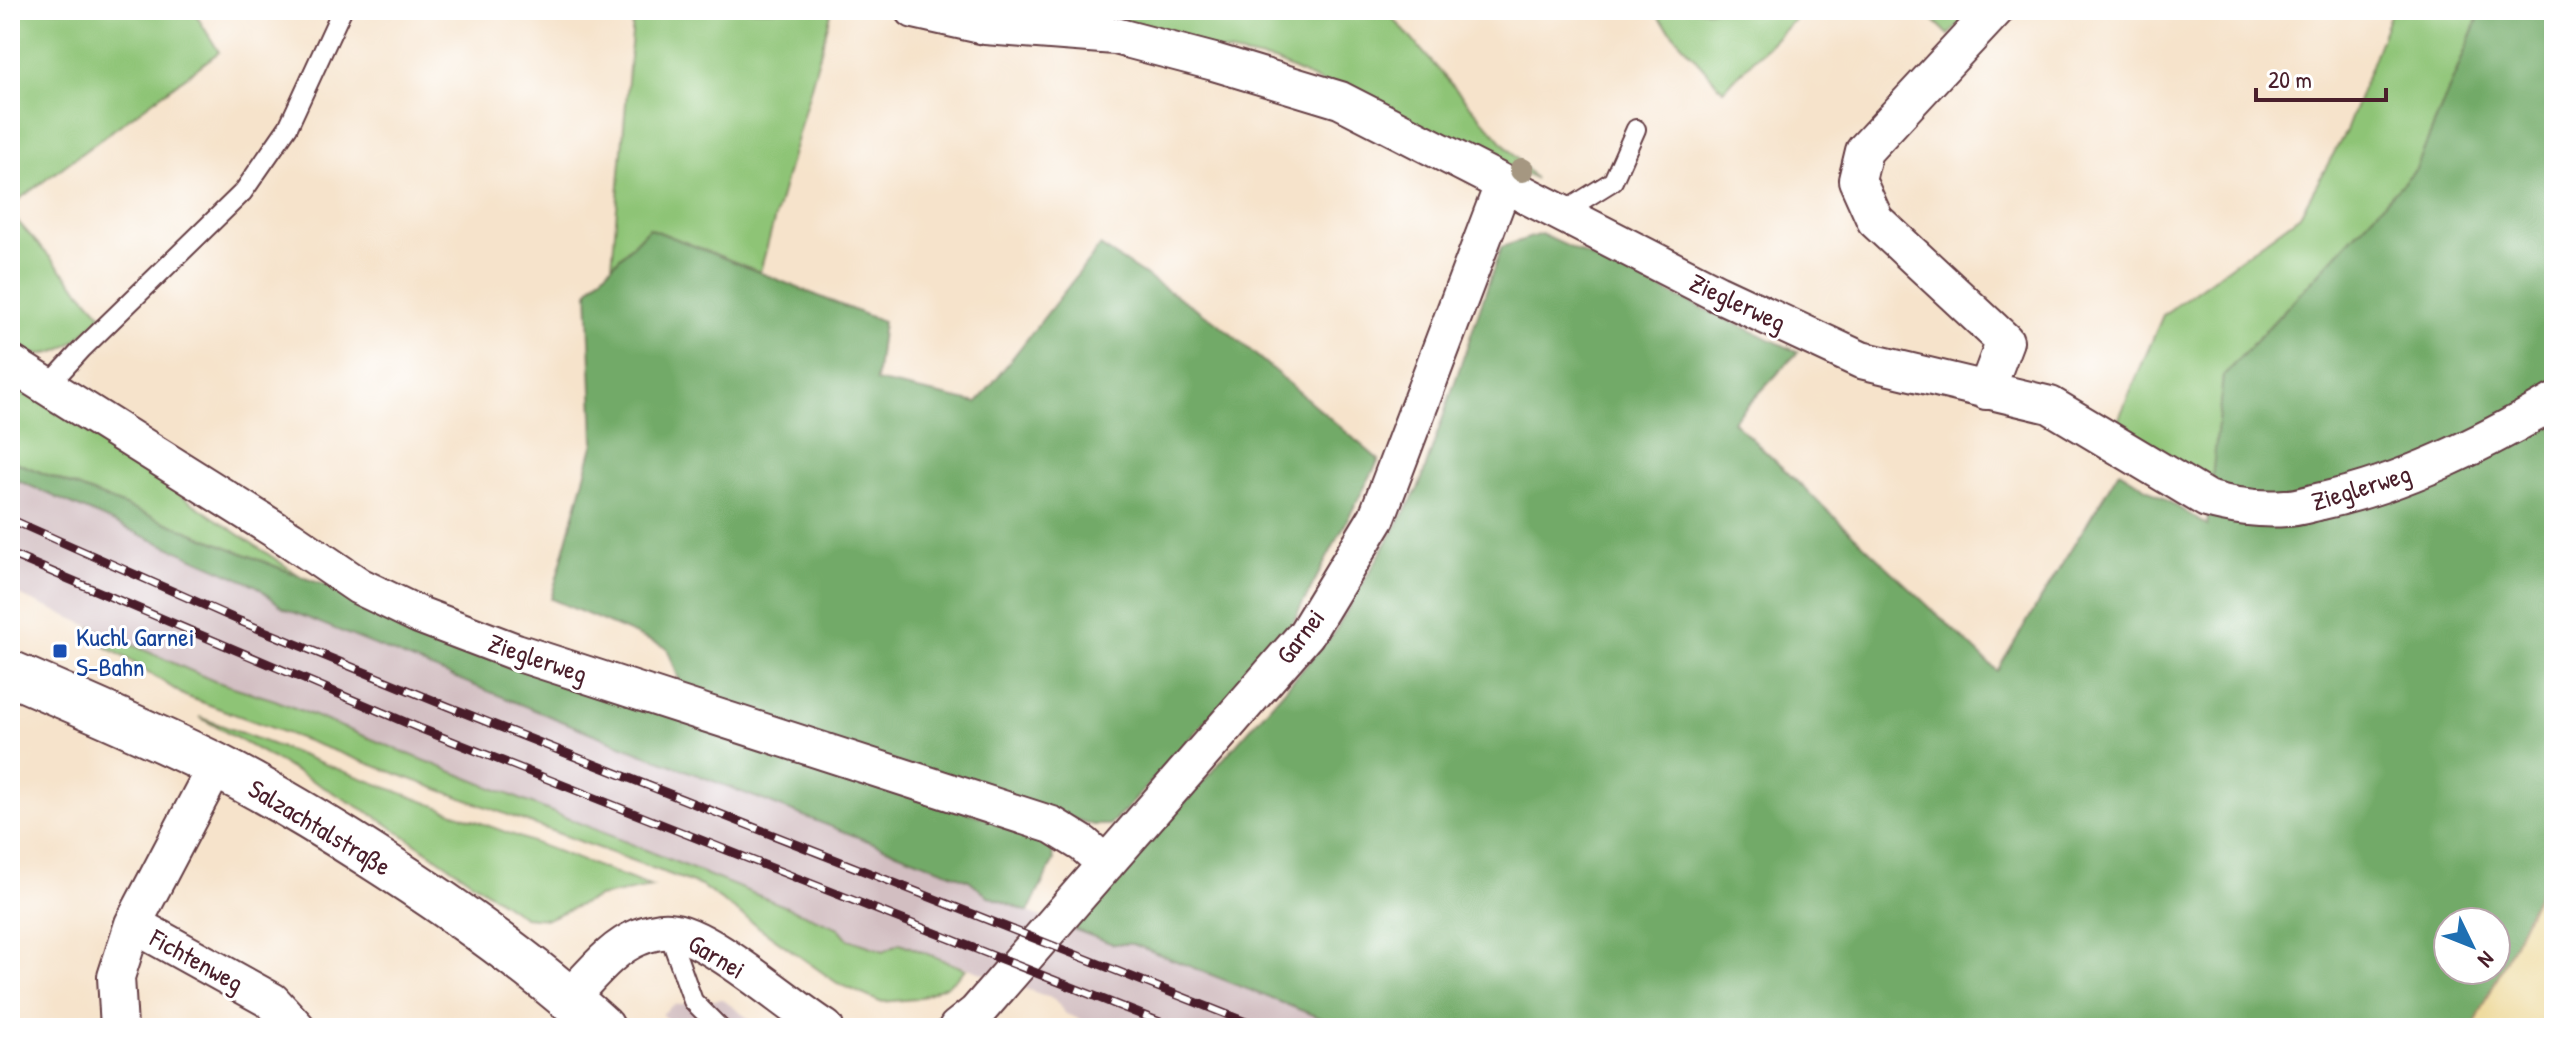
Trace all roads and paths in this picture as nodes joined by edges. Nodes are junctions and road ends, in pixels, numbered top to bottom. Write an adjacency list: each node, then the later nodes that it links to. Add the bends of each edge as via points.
1 (342, 10): 8 (lane, via 288,127 243,192)
2 (914, 10): 5 (street, Zieglerweg, via 985,26 1115,36 1214,62 1340,100)
3 (1995, 10): 9 (street, via 1864,151 1857,180 1875,220 2005,341)
4 (1636, 129): 6 (lane, via 1613,181)
5 (1503, 185): 6 (street, Zieglerweg); 13 (street, Garnei, via 1377,517 1306,634)
6 (1560, 214): 9 (street, Zieglerweg, via 1861,360)
7 (10, 363): 8 (street, Zieglerweg)
8 (48, 386): 13 (street, Zieglerweg, via 359,586 419,615 516,652 1052,825)
9 (1986, 391): 10 (street, Zieglerweg, via 2050,405 2207,499 2286,508 2360,493 2433,464)
10 (2554, 402)
11 (10, 673): 12 (main road, Salzachtalstraße)
12 (216, 766): 14 (street, Fichtenweg); 16 (main road, Salzachtalstraße, via 424,890)
13 (1106, 864): 17 (street, Garnei)
14 (133, 924): 18 (street, Fichtenweg, via 116,977); 19 (street, Fichtenweg, via 272,1001)
15 (668, 931): 16 (street, Garnei, via 637,938); 21 (lane, via 693,1001); 22 (street, Garnei, via 714,949)
16 (569, 998): 20 (main road, Salzachtalstraße)
17 (977, 1023)
18 (119, 1028)
19 (297, 1028)
20 (602, 1028)
21 (720, 1028)
22 (825, 1028)

